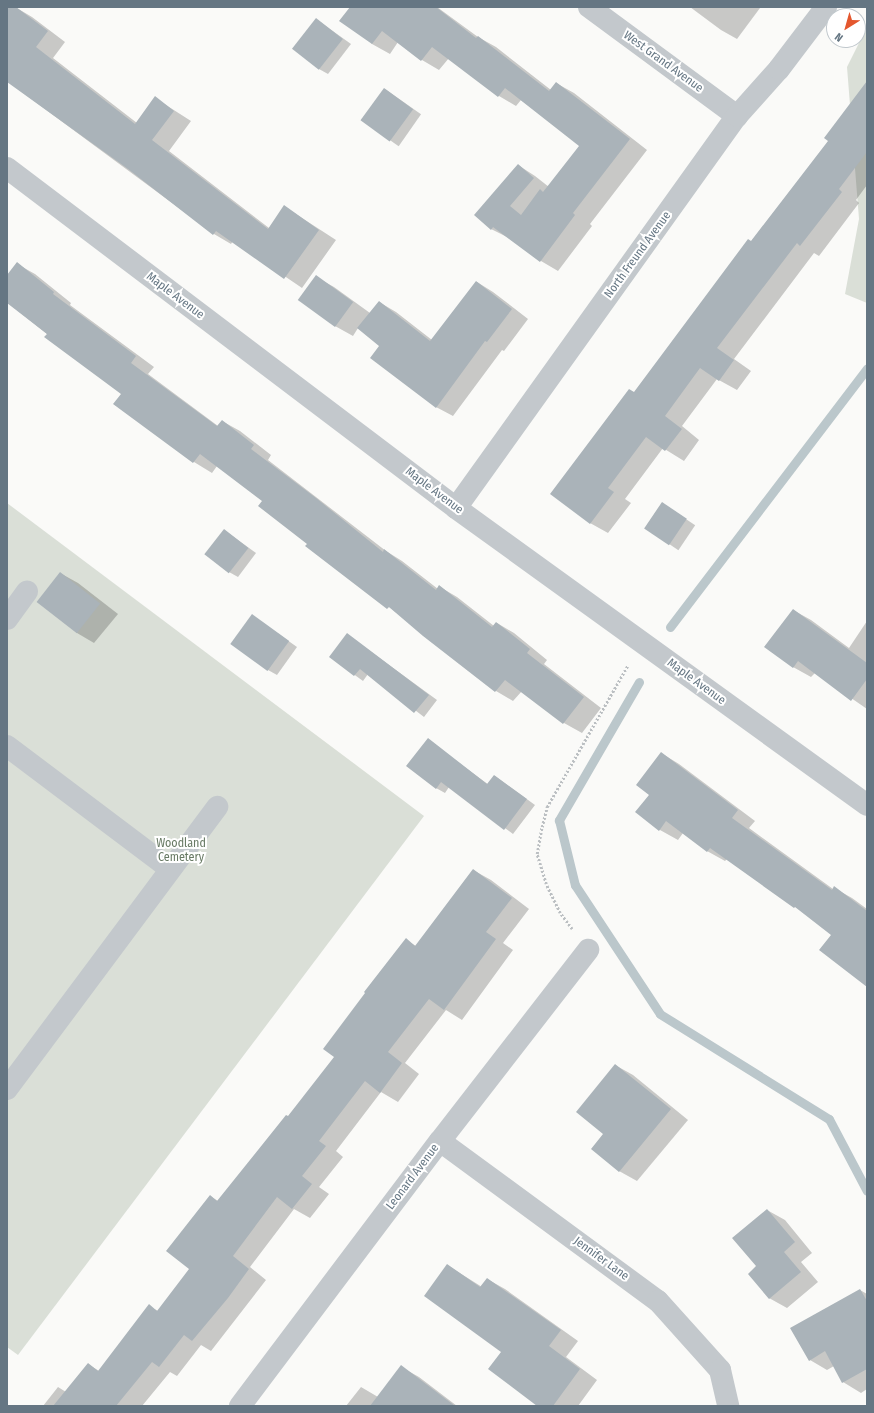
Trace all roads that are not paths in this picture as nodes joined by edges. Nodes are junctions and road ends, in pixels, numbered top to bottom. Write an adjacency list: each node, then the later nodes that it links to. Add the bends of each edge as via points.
1 (589, 7): 3 (street, West Grand Avenue)
2 (826, 7): 3 (street, North Freund Avenue, via 779,69)
3 (737, 116): 5 (street, North Freund Avenue)
4 (7, 168): 5 (street, Maple Avenue)
5 (456, 508): 9 (street, Maple Avenue)
6 (27, 591): 7 (street)
7 (7, 619)
8 (7, 746): 11 (street)
9 (867, 805)
10 (217, 808): 11 (street)
11 (170, 869): 13 (street)
12 (588, 950): 14 (street, Leonard Avenue)
13 (7, 1089)
14 (440, 1141): 15 (street, Leonard Avenue); 16 (street, Jennifer Lane, via 658,1300 720,1370)
15 (240, 1406)
16 (728, 1406)

